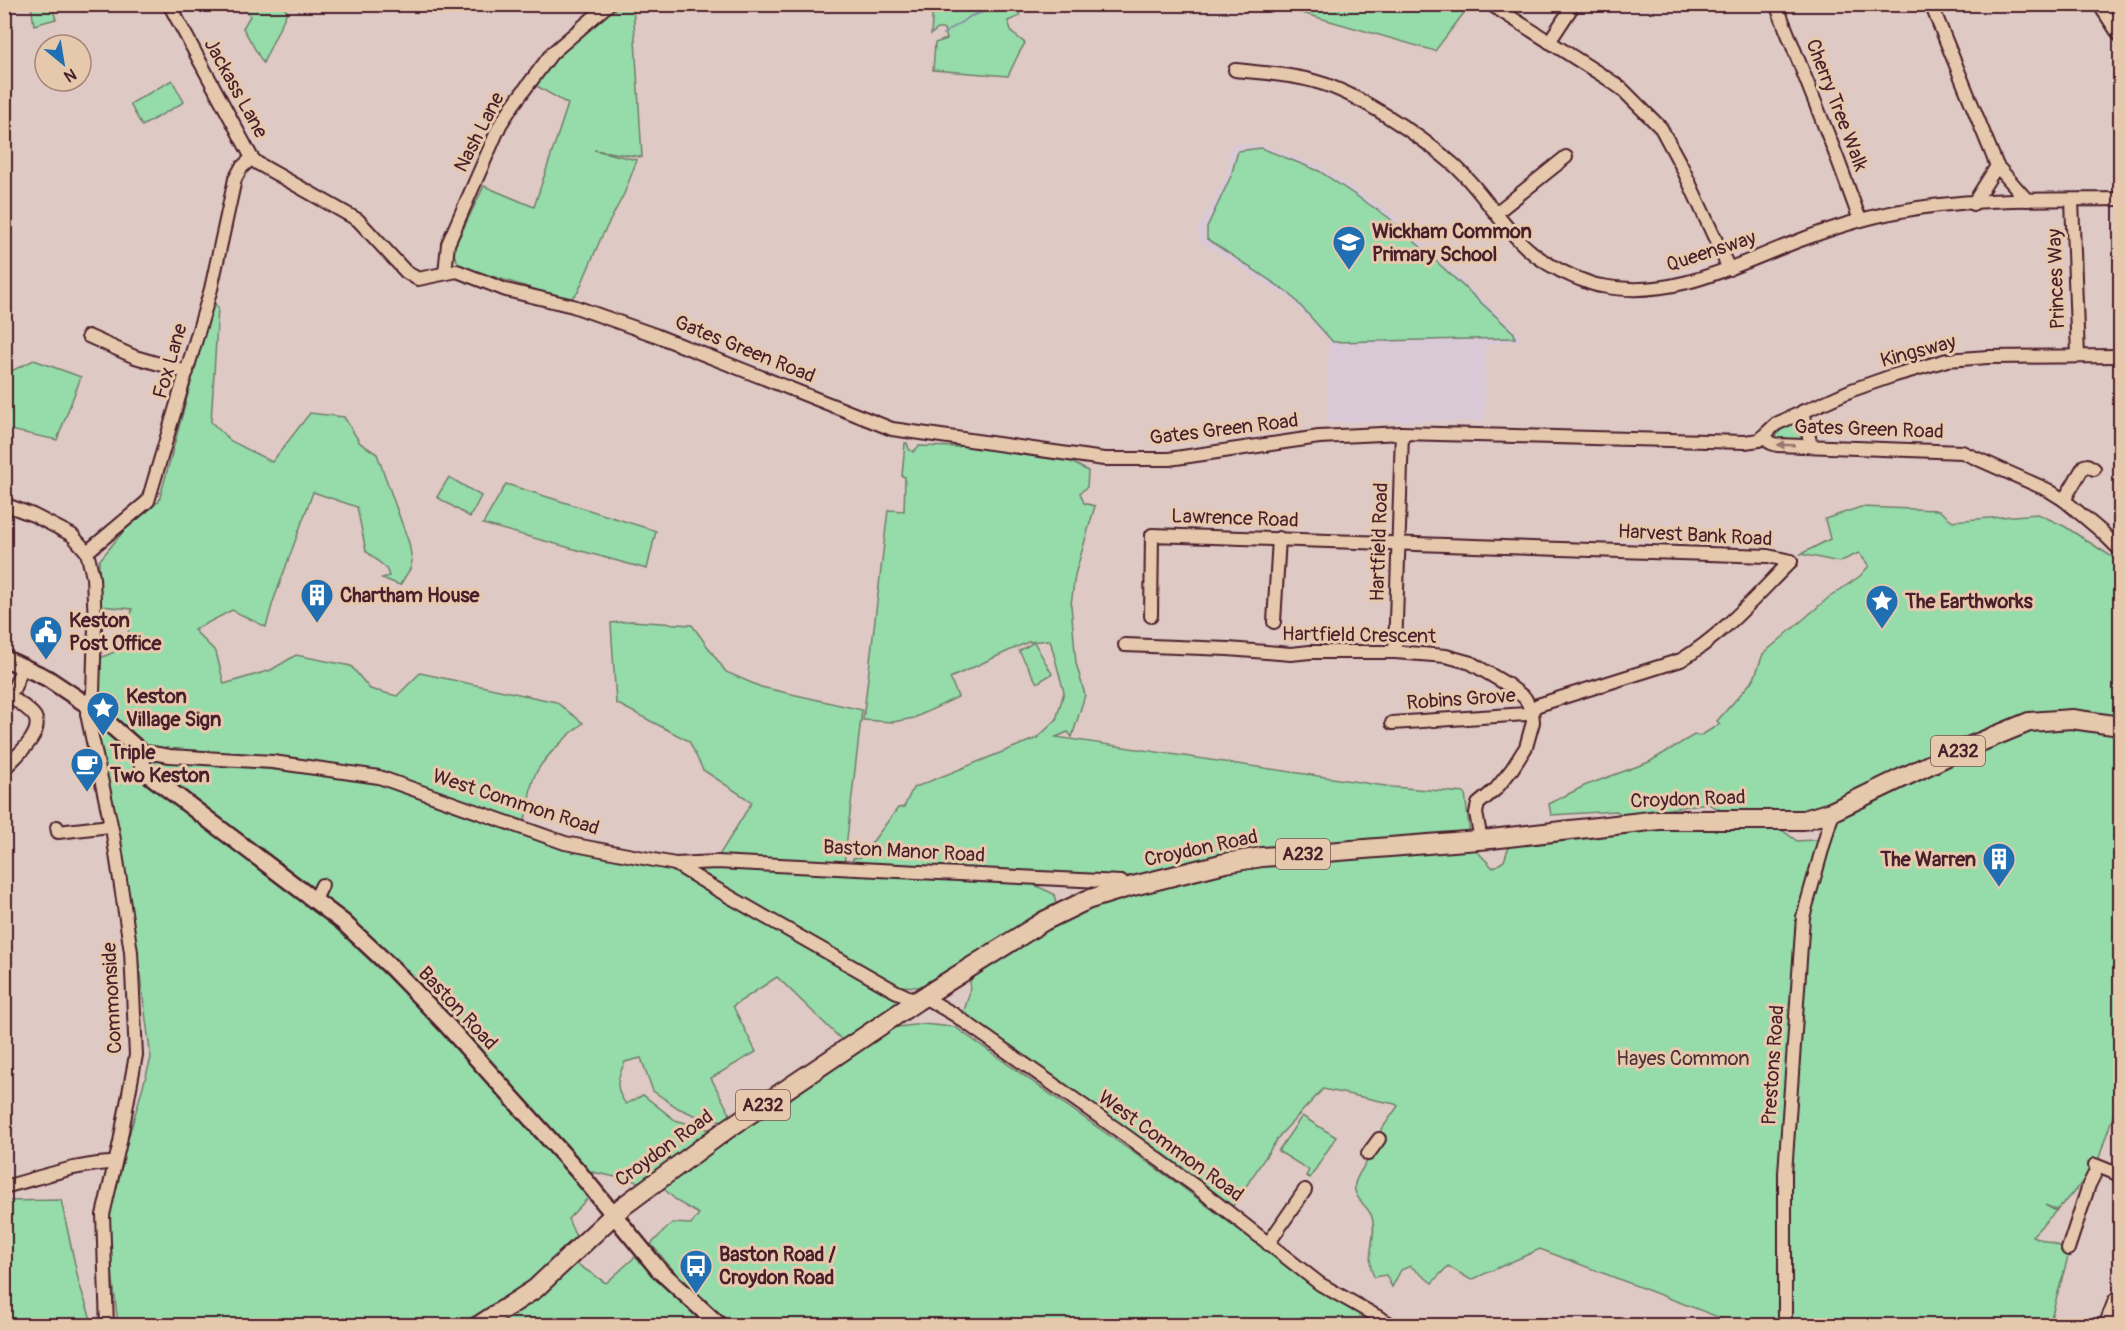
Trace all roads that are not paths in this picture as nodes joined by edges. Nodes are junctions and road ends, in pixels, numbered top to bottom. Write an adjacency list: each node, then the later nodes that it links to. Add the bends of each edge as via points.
1 (169, 4): 12 (street, Jackass Lane)
2 (609, 4): 21 (street, Nash Lane, via 552,53 500,125 448,244)
3 (1490, 4): 9 (street)
4 (1574, 4): 9 (street)
5 (1776, 4): 19 (street, Cherry Tree Walk)
6 (1930, 4): 13 (street)
7 (2100, 4): 8 (street)
8 (2121, 36)
9 (1549, 42): 20 (street, via 1622,89 1661,128)
10 (1235, 70): 18 (street, Queensway, via 1317,82 1342,91 1406,129 1455,166)
11 (1566, 157): 18 (street)
12 (252, 158): 21 (street, Gates Green Road, via 358,220 406,272 418,279); 25 (street, Fox Lane, via 235,179 211,289)
13 (1997, 166): 15 (street); 17 (street)
14 (2121, 199): 16 (street, Queensway)
15 (2027, 200): 16 (street, Queensway); 17 (street, Queensway)
16 (2072, 200): 23 (street, Princes Way)
17 (1973, 204): 19 (street, Queensway, via 1902,211)
18 (1496, 213): 20 (street, Queensway, via 1543,261 1600,286 1655,289)
19 (1860, 220): 20 (street, Queensway)
20 (1729, 269)
21 (445, 273): 27 (street, Gates Green Road, via 457,271 506,290 573,306 645,331 892,429 1104,459 1169,459 1319,437)
22 (88, 336): 25 (street, via 135,357)
23 (2078, 356): 24 (street, Kingsway); 26 (street, Kingsway, via 1955,358 1892,376)
24 (2121, 356)
25 (187, 372): 38 (street, Fox Lane, via 148,501)
26 (1803, 411): 28 (street, Kingsway, via 1776,424); 29 (street)
27 (1402, 433): 28 (street, Gates Green Road, via 1724,442 1753,441); 36 (street, Hartfield Road)
28 (1765, 436): 29 (street, Gates Green Road, one-way to 28, via 1773,444)
29 (1811, 446): 31 (street, Gates Green Road, via 1962,452)
30 (2094, 469): 31 (street, via 2084,466)
31 (2064, 500): 33 (street, Gates Green Road)
32 (4, 504): 38 (street, via 72,535)
33 (2102, 532): 35 (street, Gates Green Road); 37 (street, Gates Green Road)
34 (1279, 538): 36 (street, Lawrence Road); 39 (street, Lawrence Road, via 1152,535); 40 (street)
35 (2121, 538)
36 (1398, 542): 42 (street, Hartfield Road); 47 (street, Harvest Bank Road, via 1768,556 1791,561 1699,649 1659,667 1538,705)
37 (2121, 550)
38 (87, 552): 46 (street, Commonside, via 93,577 94,625 93,693)
39 (1151, 616)
40 (1274, 622)
41 (1125, 645): 42 (street, Hartfield Crescent, via 1291,654)
42 (1395, 652): 47 (street, Hartfield Crescent, via 1446,656 1471,663 1525,698)
43 (4, 658): 44 (main road)
44 (23, 666): 45 (street); 46 (main road)
45 (6, 697): 53 (street, via 35,716 37,726 34,736)
46 (89, 706): 48 (main road); 51 (street, Commonside)
47 (1532, 711): 49 (street, Robins Grove); 57 (street, via 1526,747 1500,784 1478,804)
48 (108, 723): 51 (street, via 95,726); 52 (main road)
49 (1392, 723)
50 (2121, 726): 54 (highway, Croydon Road / A232, via 2072,718 2029,722 1966,747)
51 (94, 743): 55 (street, Commonside)
52 (140, 751): 58 (street, West Common Road, via 273,762 379,777 565,843); 61 (main road, Baston Road, via 143,766 151,776)
53 (4, 769)
54 (1830, 812): 57 (highway, Croydon Road / A232, via 1804,820 1645,821); 77 (street, Prestons Road, via 1803,917 1785,1173)
55 (110, 826): 56 (street, via 58,832); 65 (street, Commonside, via 131,952 136,1055)
56 (57, 827)
57 (1481, 840): 60 (highway, Croydon Road / A232, via 1249,859)
58 (675, 864): 60 (street, Baston Manor Road, via 848,868 1121,882); 62 (street, West Common Road, via 896,991)
59 (322, 885): 61 (street)
60 (1129, 887): 62 (highway, Croydon Road / A232, via 1065,910)
61 (315, 900): 69 (main road, Baston Road, via 392,968 444,1022)
62 (921, 999): 69 (highway, Croydon Road / A232, via 726,1130); 70 (street, West Common Road, via 955,1016 1118,1130)
63 (1379, 1139): 64 (street)
64 (1368, 1154)
65 (115, 1163): 67 (street); 73 (street, Commonside, via 103,1215)
66 (2121, 1175): 71 (street, via 2096,1166)
67 (4, 1187)
68 (1305, 1190): 70 (street)
69 (613, 1215): 74 (highway, Croydon Road / A232, via 535,1289); 75 (main road, Baston Road, via 659,1270)
70 (1268, 1244): 76 (street, West Common Road, via 1320,1284)
71 (2068, 1249)
72 (2121, 1301): 78 (street, via 2115,1299)
73 (107, 1326)
74 (478, 1326)
75 (720, 1326)
76 (1394, 1326)
77 (1785, 1326)
78 (2105, 1326)

